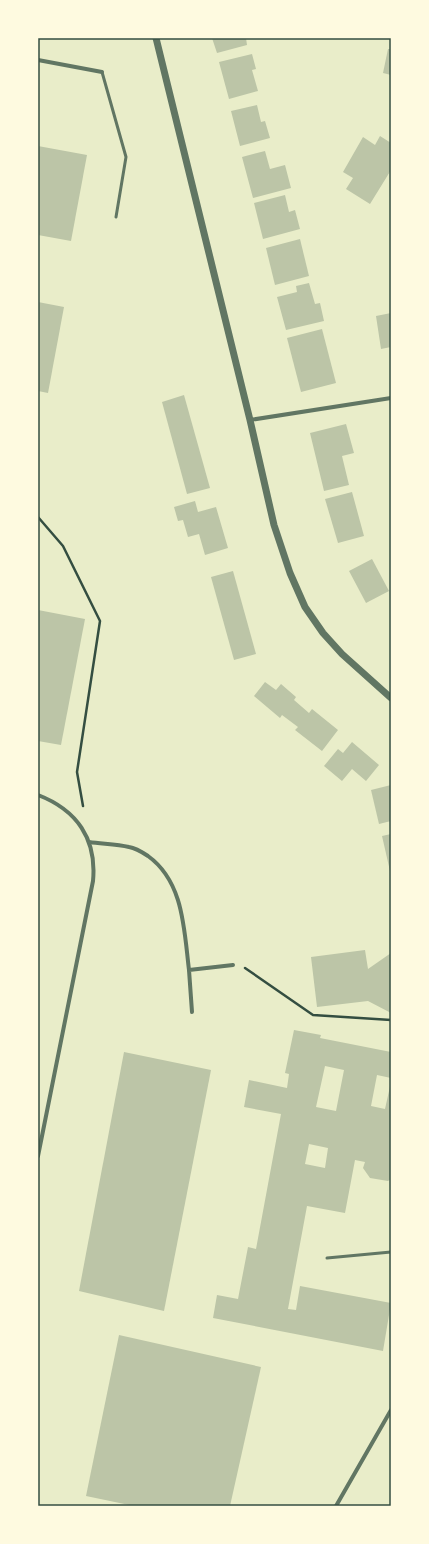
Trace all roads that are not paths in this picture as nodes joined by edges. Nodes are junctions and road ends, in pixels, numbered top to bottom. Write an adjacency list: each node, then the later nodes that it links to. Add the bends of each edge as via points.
1 (156, 38): 6 (street)
2 (38, 60): 3 (street)
3 (102, 72): 4 (lane, via 126,157)
4 (116, 217)
5 (391, 398): 6 (street)
6 (250, 420): 7 (street, via 274,526 305,607 338,649)
7 (391, 698)
8 (38, 794): 9 (street, via 69,813)
9 (89, 842): 11 (street, via 129,847 156,862 166,874 181,911); 13 (street, via 93,854 93,881)
10 (233, 965): 11 (street)
11 (189, 970): 12 (street)
12 (192, 1012)
13 (38, 1156)
14 (391, 1252): 15 (lane)
15 (327, 1258)
16 (391, 1410): 17 (street)
17 (336, 1506)

